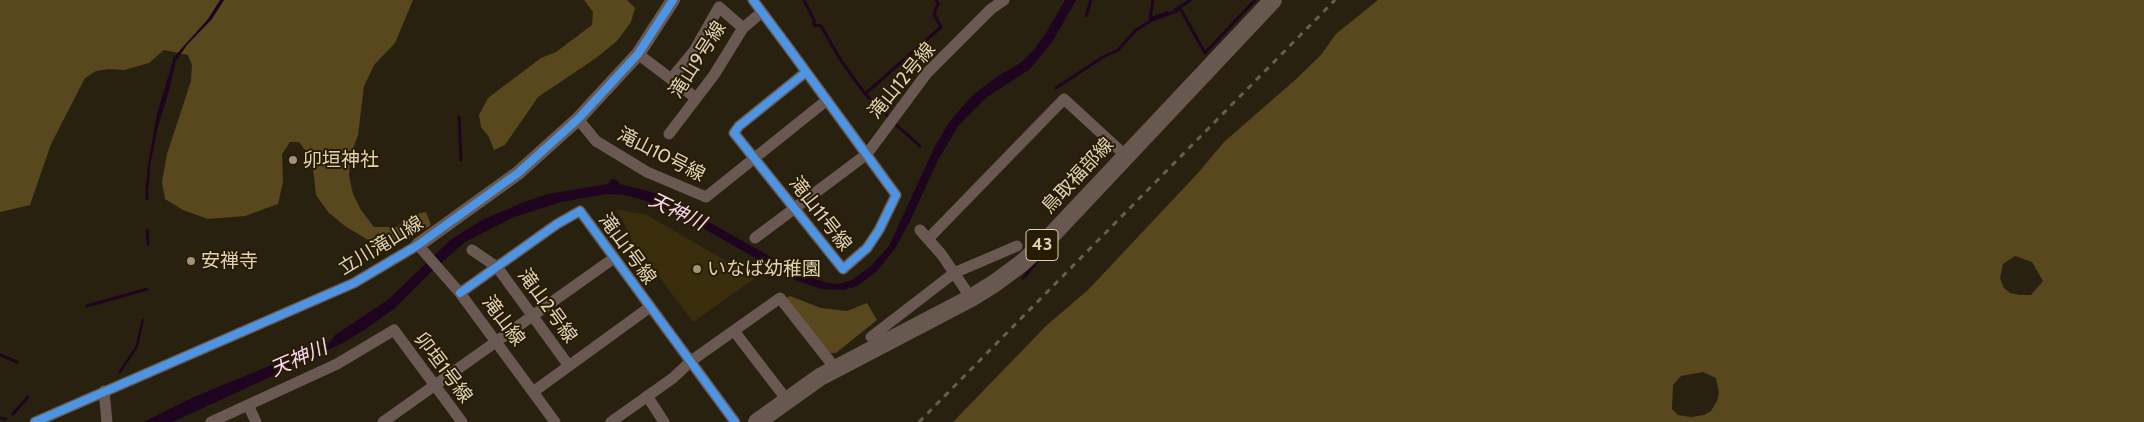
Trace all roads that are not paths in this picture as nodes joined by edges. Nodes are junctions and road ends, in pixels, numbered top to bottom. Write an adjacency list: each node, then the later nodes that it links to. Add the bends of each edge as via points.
1 (673, 0): 8 (street, 立川滝山線)
2 (753, 0): 6 (street, 滝山11号線)
3 (1004, 0): 5 (street, 滝山12号線)
4 (1272, 0): 16 (main road, 鳥取福部線 / 43)
5 (988, 4): 15 (street, 滝山12号線, via 927,73)
6 (762, 12): 7 (street); 9 (street, 滝山11号線)
7 (743, 28): 10 (street, 滝山9号線, via 719,7 694,51); 11 (street, 滝山9号線)
8 (638, 54): 10 (street); 13 (street, 立川滝山線)
9 (806, 72): 12 (street, 滝山11号線); 17 (street, 滝山11号線, via 738,126 734,133)
10 (671, 79): 11 (street)
11 (696, 98): 14 (street, 滝山9号線)
12 (826, 100): 15 (street, 滝山11号線); 17 (street, 滝山10号線)
13 (578, 119): 17 (street, 滝山10号線, via 596,142 647,172 706,197); 22 (street, 立川滝山線, via 518,173)
14 (669, 134)
15 (867, 154): 18 (street, 滝山12号線); 18 (street, 滝山11号線, via 896,195 867,248 844,271)
16 (1126, 156): 21 (street, via 1064,99); 29 (main road, 鳥取福部線 / 43, via 1036,251)
17 (755, 158): 18 (street, 滝山11号線)
18 (796, 208): 20 (street, 滝山12号線)
19 (920, 230): 21 (street)
20 (755, 238)
21 (928, 239): 27 (street)
22 (418, 245): 28 (street, 滝山線); 39 (street, 立川滝山線, via 354,284)
23 (1017, 246): 27 (street)
24 (472, 250): 26 (street, 滝山2号線)
25 (614, 258): 26 (street, 滝山1号線, via 580,211); 30 (street, 滝山1号線); 31 (street)
26 (496, 268): 28 (street, 滝山1号線); 31 (street, 滝山2号線)
27 (954, 273): 29 (street); 33 (street)
28 (460, 293): 34 (street, 滝山線)
29 (972, 298): 37 (main road, 鳥取福部線 / 43)
30 (650, 308): 35 (street, 滝山1号線); 36 (street)
31 (533, 316): 34 (street); 36 (street, 滝山2号線)
32 (734, 331): 35 (street); 37 (street, via 785,295); 42 (street)
33 (870, 337)
34 (497, 341): 38 (street); 40 (street, 滝山線)
35 (691, 361): 41 (street); 53 (street, 滝山1号線)
36 (569, 366): 40 (street)
37 (835, 368): 42 (main road, 鳥取福部線 / 43)
38 (436, 386): 43 (street, 卯垣1号線, via 394,330 337,364); 48 (street); 49 (street, 卯垣1号線)
39 (104, 391): 44 (street, 立川滝山線); 45 (street)
40 (533, 392): 50 (street, 滝山線)
41 (647, 396): 51 (street); 52 (street)
42 (787, 400): 54 (main road, 鳥取福部線 / 43)
43 (248, 405): 46 (street, 卯垣1号線); 47 (street)
44 (35, 422)
45 (107, 422)
46 (211, 422)
47 (256, 422)
48 (383, 422)
49 (462, 422)
50 (555, 422)
51 (611, 422)
52 (664, 422)
53 (735, 422)
54 (757, 422)

